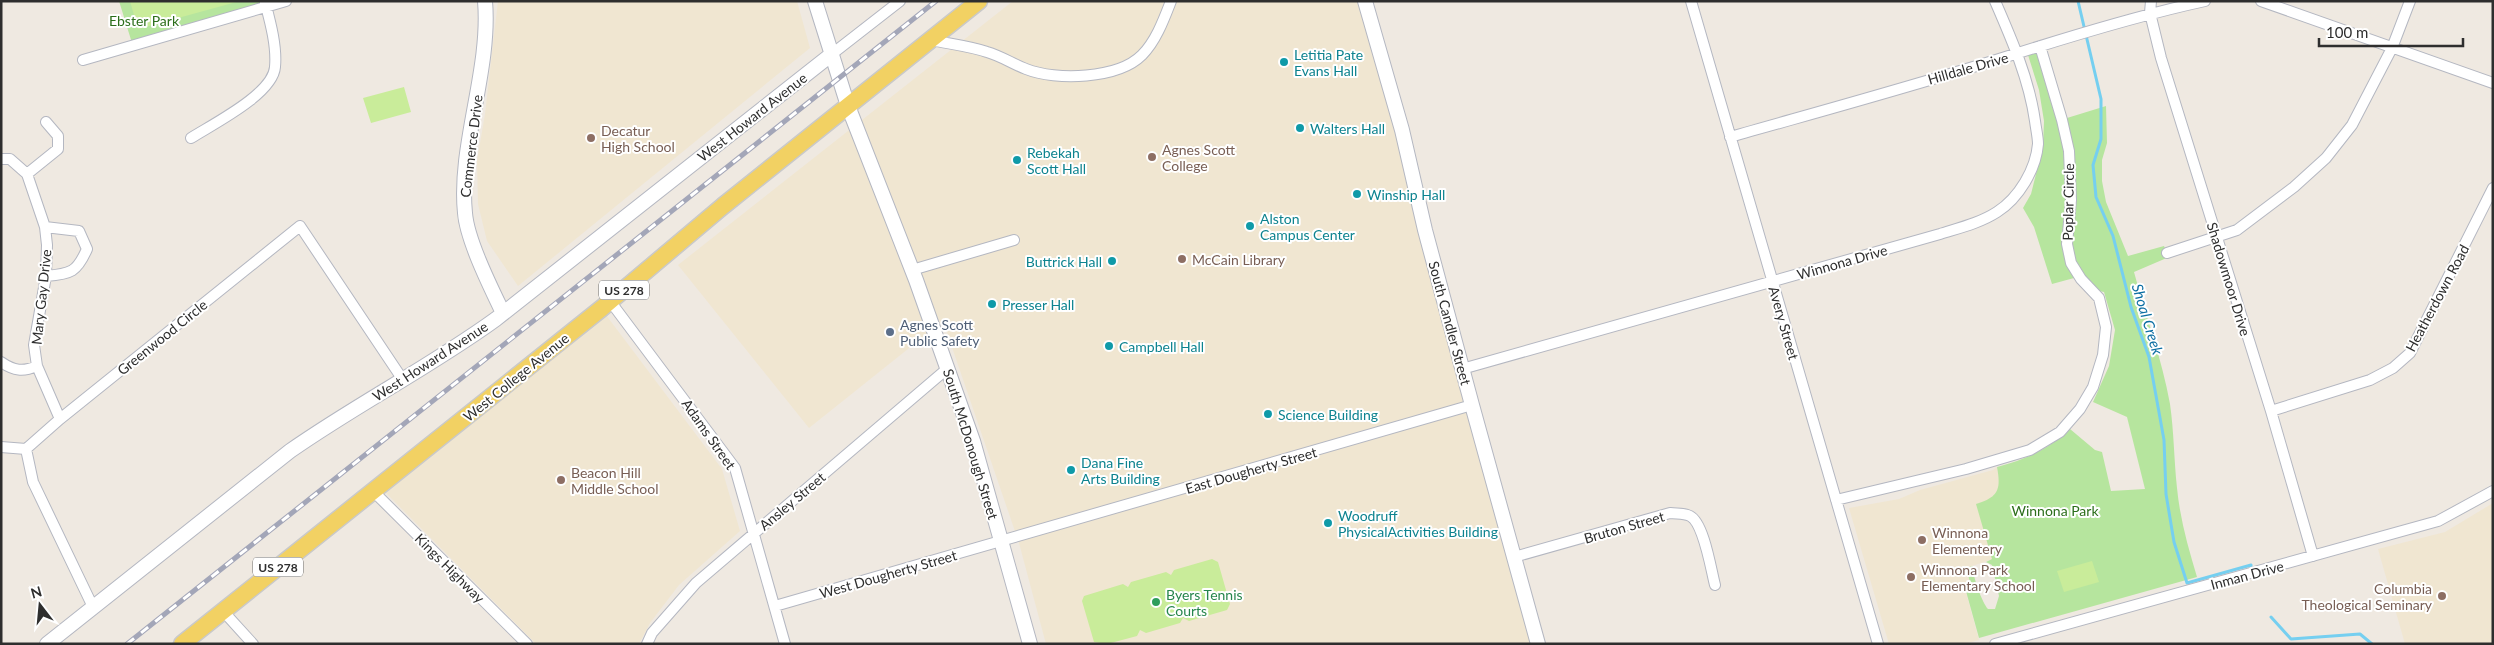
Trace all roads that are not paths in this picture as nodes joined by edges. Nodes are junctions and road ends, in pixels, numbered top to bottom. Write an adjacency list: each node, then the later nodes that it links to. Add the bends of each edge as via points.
1 (286, 1): 14 (street)
2 (485, 1): 38 (main road, Commerce Drive, via 486,28 464,185 465,215 479,259)
3 (815, 1): 19 (main road, South McDonough Street)
4 (900, 1): 19 (street)
5 (979, 1): 16 (main road, US 278)
6 (1171, 1): 16 (street, via 1143,54 1133,62 1101,73 1047,74 986,51)
7 (1366, 1): 42 (main road, South Candler Street)
8 (1691, 1): 25 (street, Avery Street)
9 (1995, 1): 20 (street, Winnona Drive)
10 (2151, 1): 15 (street, Shadowmoor Drive)
11 (2205, 1): 15 (street, Hilldale Drive)
12 (2261, 1): 18 (street)
13 (2410, 1): 18 (street)
14 (265, 4): 21 (street); 26 (street, via 274,50 275,68 270,81 253,98)
15 (2150, 13): 17 (street, Hilldale Drive); 31 (street, Shadowmoor Drive)
16 (931, 40): 23 (main road, US 278)
17 (2040, 46): 20 (street, Hilldale Drive); 51 (street, Poplar Circle, via 2069,151 2071,200 2067,244 2071,263 2099,298 2106,326 2103,355 2093,387 2080,409 2060,432 2030,450)
18 (2392, 48): 22 (street); 31 (street, via 2352,125 2326,158 2237,230)
19 (832, 54): 23 (main road, South McDonough Street); 38 (main road, West Howard Avenue)
20 (2017, 54): 25 (street, Hilldale Drive); 36 (street, Winnona Drive, via 2032,99 2038,144 2031,172 1998,211 1940,234)
21 (83, 60)
22 (2493, 82)
23 (848, 106): 34 (main road, South McDonough Street); 37 (main road, West College Avenue / US 278)
24 (46, 122): 28 (street, via 58,136 58,149)
25 (1730, 137): 36 (street, Avery Street)
26 (191, 138)
27 (1, 158): 28 (street, via 10,159)
28 (27, 174): 30 (street, Mary Gay Drive)
29 (2493, 188): 45 (street, Heatherdown Road, via 2410,353 2393,368 2370,380)
30 (45, 227): 35 (street, Mary Gay Drive); 35 (street, via 79,231 87,249 80,266 64,274)
31 (2215, 236): 33 (street); 45 (street, Shadowmoor Drive)
32 (1014, 240): 34 (street)
33 (2167, 253)
34 (912, 270): 41 (main road, South McDonough Street)
35 (46, 276): 40 (street, Mary Gay Drive, via 34,345)
36 (1772, 282): 42 (street, Winnona Drive); 51 (street, Avery Street)
37 (610, 301): 50 (main road, West College Avenue / US 278); 52 (street, Adams Street, via 729,457)
38 (504, 313): 43 (main road, West Howard Avenue)
39 (1, 362): 40 (street, via 11,370)
40 (36, 366): 46 (street, Mary Gay Drive)
41 (948, 368): 52 (street, Ansley Street); 53 (main road, South McDonough Street, via 973,441)
42 (1462, 368): 44 (main road, South Candler Street)
43 (403, 380): 46 (street, Greenwood Circle, via 300,226); 58 (main road, West Howard Avenue, via 290,451)
44 (1472, 405): 53 (street, East Dougherty Street); 55 (main road, South Candler Street)
45 (2271, 411): 54 (street, Shadowmoor Drive)
46 (60, 419): 48 (street, Greenwood Circle)
47 (1, 447): 48 (street)
48 (26, 450): 58 (street, via 33,482)
49 (2493, 490): 54 (street, Inman Drive, via 2438,521)
50 (374, 491): 59 (main road, West College Avenue / US 278); 63 (street, Kings Highway)
51 (1836, 500): 68 (street, Avery Street)
52 (754, 532): 57 (street, Adams Street); 64 (street, Ansley Street, via 696,583 652,633)
53 (1000, 542): 57 (street, West Dougherty Street); 66 (main road, South McDonough Street)
54 (2313, 556): 69 (street, Inman Drive)
55 (1514, 557): 56 (street, Bruton Street, via 1670,514 1681,514 1692,516 1700,528); 67 (main road, South Candler Street)
56 (1715, 585)
57 (775, 606): 65 (street, Adams Street)
58 (93, 607): 60 (main road, West Howard Avenue)
59 (223, 610): 61 (main road, West College Avenue / US 278); 62 (street)
60 (47, 644)
61 (182, 644)
62 (253, 644)
63 (527, 644)
64 (647, 644)
65 (785, 644)
66 (1030, 644)
67 (1538, 644)
68 (1878, 644)
69 (1995, 644)

